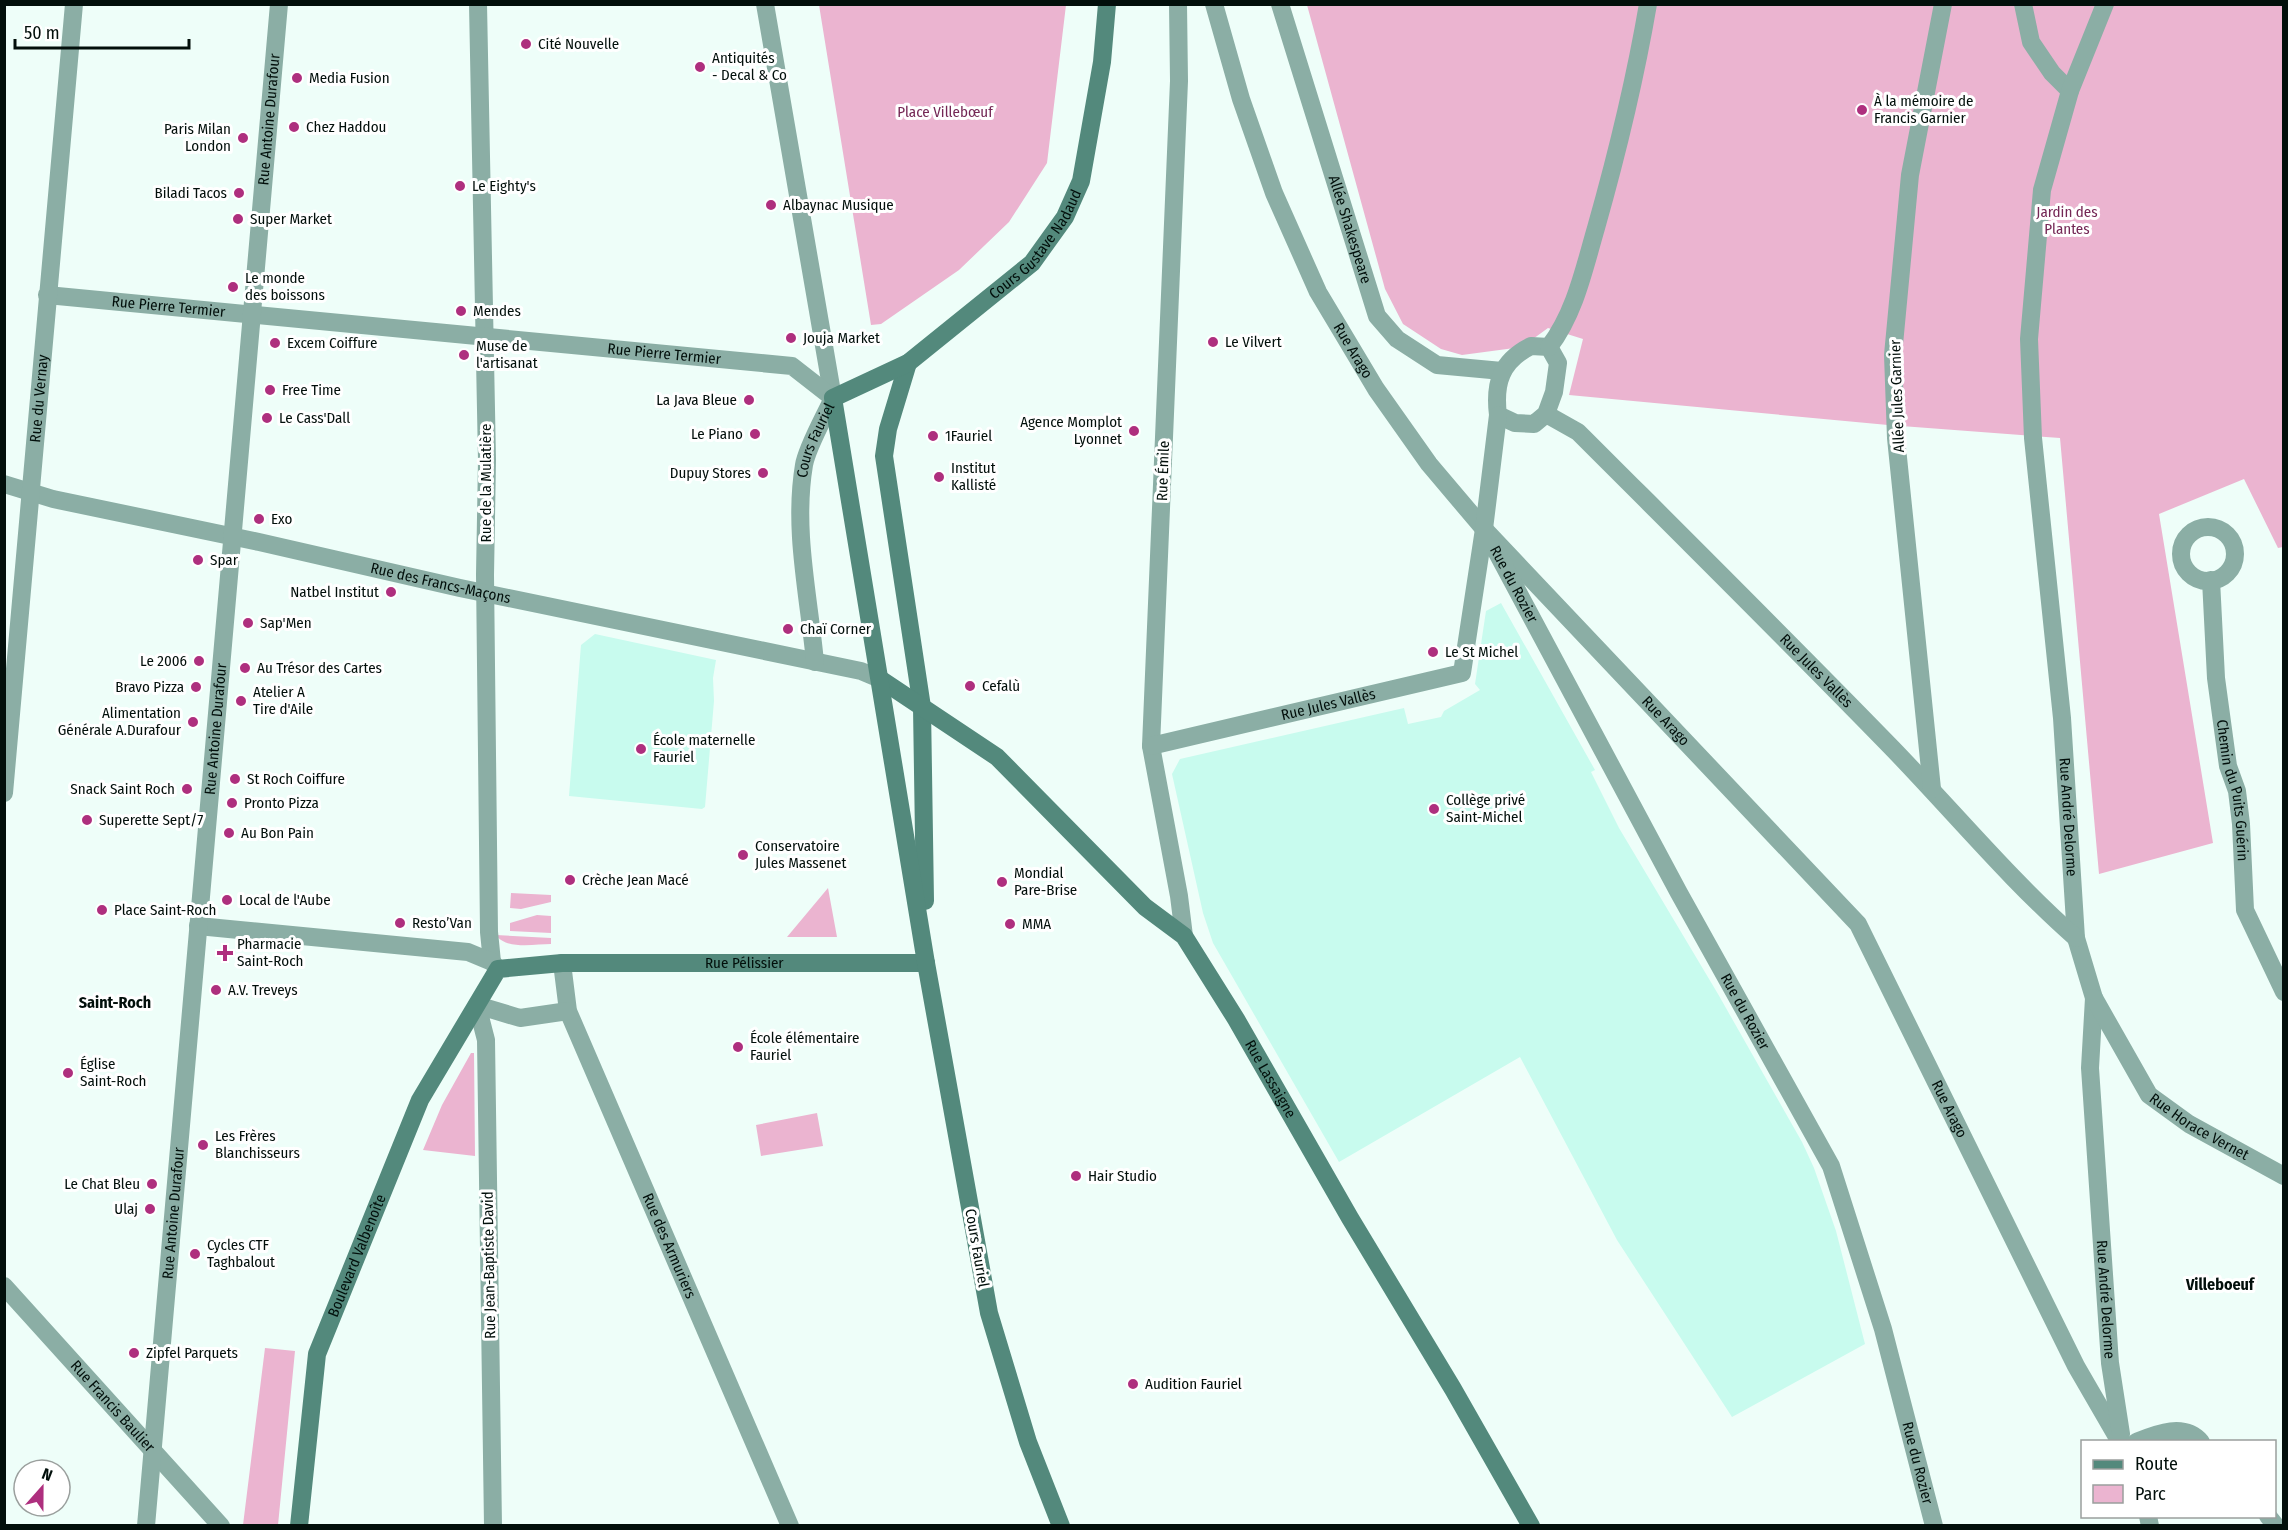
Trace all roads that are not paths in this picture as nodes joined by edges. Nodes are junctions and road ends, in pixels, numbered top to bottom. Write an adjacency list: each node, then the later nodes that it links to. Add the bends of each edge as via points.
1 (74, 4): 14 (street, Rue du Vernay)
2 (279, 4): 15 (street, Rue Antoine Durafour)
3 (478, 4): 16 (street, Rue de la Mulatière)
4 (765, 4): 20 (street)
5 (1107, 4): 18 (main road, Cours Gustave Nadaud, via 1102,62 1081,181 1065,218 1032,263)
6 (1178, 4): 32 (street, Rue Émile, via 1179,81)
7 (1214, 4): 25 (street, Rue Arago, via 1241,99 1274,193 1318,292 1376,389 1429,464)
8 (1280, 4): 19 (street, Allée Shakespeare, via 1377,316 1397,339 1437,365)
9 (1648, 4): 17 (street, via 1622,137 1577,294 1560,333)
10 (1943, 4): 33 (street, Allée Jules Garnier, via 1910,175 1893,355 1896,438)
11 (2023, 4): 13 (street, via 2031,42)
12 (2105, 4): 13 (street, Rue André Delorme)
13 (2070, 91): 37 (street, Rue André Delorme, via 2042,190 2029,339 2032,431 2062,718)
14 (47, 295): 15 (street, Rue Pierre Termier); 24 (street, Rue du Vernay)
15 (252, 315): 16 (street, Rue Pierre Termier); 26 (street, Rue Antoine Durafour)
16 (485, 338): 20 (street, Rue Pierre Termier, via 792,366); 28 (street, Rue de la Mulatière)
17 (1549, 347): 19 (street, via 1531,346 1515,354); 21 (street, via 1558,363)
18 (908, 363): 20 (main road, Cours Gustave Nadaud); 31 (main road, Cours Fauriel, via 884,456)
19 (1502, 371): 22 (street, via 1496,400)
20 (833, 398): 29 (street, Cours Fauriel, via 804,463 800,505); 30 (main road, Cours Fauriel)
21 (1546, 414): 22 (street, via 1534,424 1515,423); 33 (street, Rue Jules Vallès, via 1578,432)
22 (1498, 415): 25 (street, Rue Jules Vallès)
23 (4, 484): 24 (street, Rue des Francs-Maçons)
24 (31, 492): 26 (street, Rue des Francs-Maçons); 34 (street, Rue du Vernay)
25 (1485, 529): 32 (street, Rue Jules Vallès, via 1462,673); 47 (street, Rue Arago, via 1858,924 2076,1366); 59 (street, Rue du Rozier, via 1679,893 1831,1166 1883,1329)
26 (232, 536): 28 (street, Rue des Francs-Maçons); 35 (street, Rue Antoine Durafour)
27 (2211, 580): 41 (street, Chemin du Puits Guérin, via 2216,678 2228,769 2237,791 2241,824 2244,910)
28 (486, 593): 29 (street, Rue des Francs-Maçons); 40 (street, Rue de la Mulatière, via 489,932)
29 (815, 662): 30 (street, Rue des Francs-Maçons)
30 (880, 679): 31 (main road); 39 (main road, Cours Fauriel)
31 (922, 707): 36 (main road, Rue Lassaigne, via 997,757 1144,907); 39 (main road, Cours Fauriel)
32 (1151, 746): 36 (street, Rue Émile)
33 (1932, 789): 37 (street, Rue Jules Vallès)
34 (4, 793)
35 (198, 926): 40 (street, via 468,952); 51 (street, Rue Antoine Durafour)
36 (1184, 936): 58 (main road, Rue Lassaigne)
37 (2076, 938): 42 (street, Rue André Delorme)
38 (562, 963): 39 (main road, Rue Pélissier); 40 (main road, Rue Pélissier); 44 (street, Rue des Armuriers)
39 (926, 963): 57 (main road, Cours Fauriel, via 989,1313 1028,1442)
40 (495, 966): 43 (main road, Boulevard Valbenoîte)
41 (2283, 992)
42 (2094, 998): 45 (street, Rue Horace Vernet, via 2150,1095 2189,1124); 48 (street, Rue André Delorme, via 2090,1068 2110,1363)
43 (477, 1005): 44 (street, via 520,1018); 54 (main road, Boulevard Valbenoîte, via 420,1100 317,1353); 55 (street, Rue Jean-Baptiste David, via 486,1040)
44 (568, 1011): 56 (street, Rue des Armuriers)
45 (2283, 1176)
46 (4, 1286): 51 (street, Rue Francis Baulier)
47 (2120, 1440)
48 (2121, 1440)
49 (2143, 1440): 50 (street, via 2177,1430)
50 (2199, 1440)
51 (152, 1450): 52 (street, Rue Antoine Durafour); 53 (street, Rue Francis Baulier)
52 (146, 1526)
53 (221, 1526)
54 (299, 1526)
55 (493, 1526)
56 (790, 1526)
57 (1061, 1526)
58 (1531, 1526)
59 (1934, 1526)

